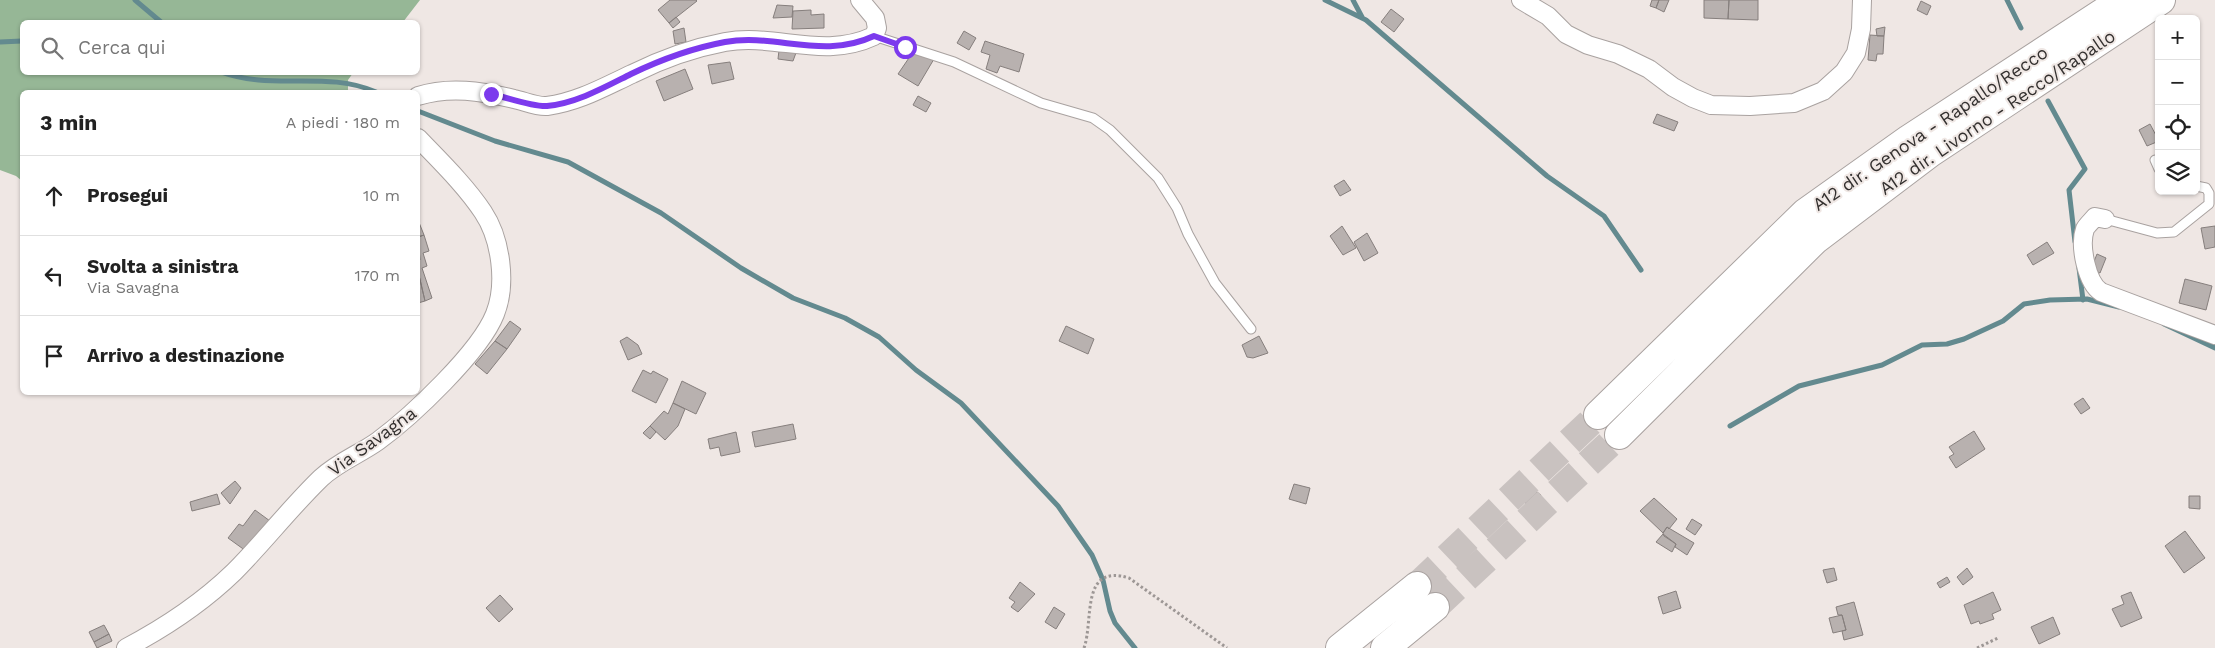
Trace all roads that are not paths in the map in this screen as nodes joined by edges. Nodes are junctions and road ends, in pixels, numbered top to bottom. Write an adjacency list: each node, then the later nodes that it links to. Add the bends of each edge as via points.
1 (860, 0): 6 (street, via 875,18 877,28)
2 (1521, 0): 3 (street, via 1548,16 1566,34 1649,69 1693,98 1711,105 1750,106 1794,103 1823,91 1844,72 1856,53 1862,29)
3 (1862, 0)
4 (2122, 0): 13 (highway, A12 dir. Genova - Rapallo/Recco, via 1909,138 1805,213)
5 (2161, 0): 14 (highway, A12 dir. Livorno - Recco/Rapallo, via 1930,153 1816,240)
6 (874, 36): 7 (street, via 848,46 726,42 676,56 585,96 545,106 456,89); 11 (lane, via 954,62 1041,103 1093,118 1110,130 1158,178 1215,283)
7 (420, 95)
8 (420, 140): 17 (street, Via Savagna, via 464,187 494,233 502,287 494,316 478,341 422,404 377,442 323,476 220,585 161,629)
9 (2200, 187): 10 (lane, via 2209,193 2209,204 2174,232 2157,233)
10 (2106, 219): 12 (street, via 2095,217 2085,228 2082,241 2088,277 2093,287)
11 (1251, 329)
12 (2215, 335)
13 (1598, 415)
14 (1619, 435)
15 (1417, 586): 18 (highway)
16 (1435, 607): 19 (highway)
17 (126, 648)
18 (1340, 648)
19 (1385, 648)

